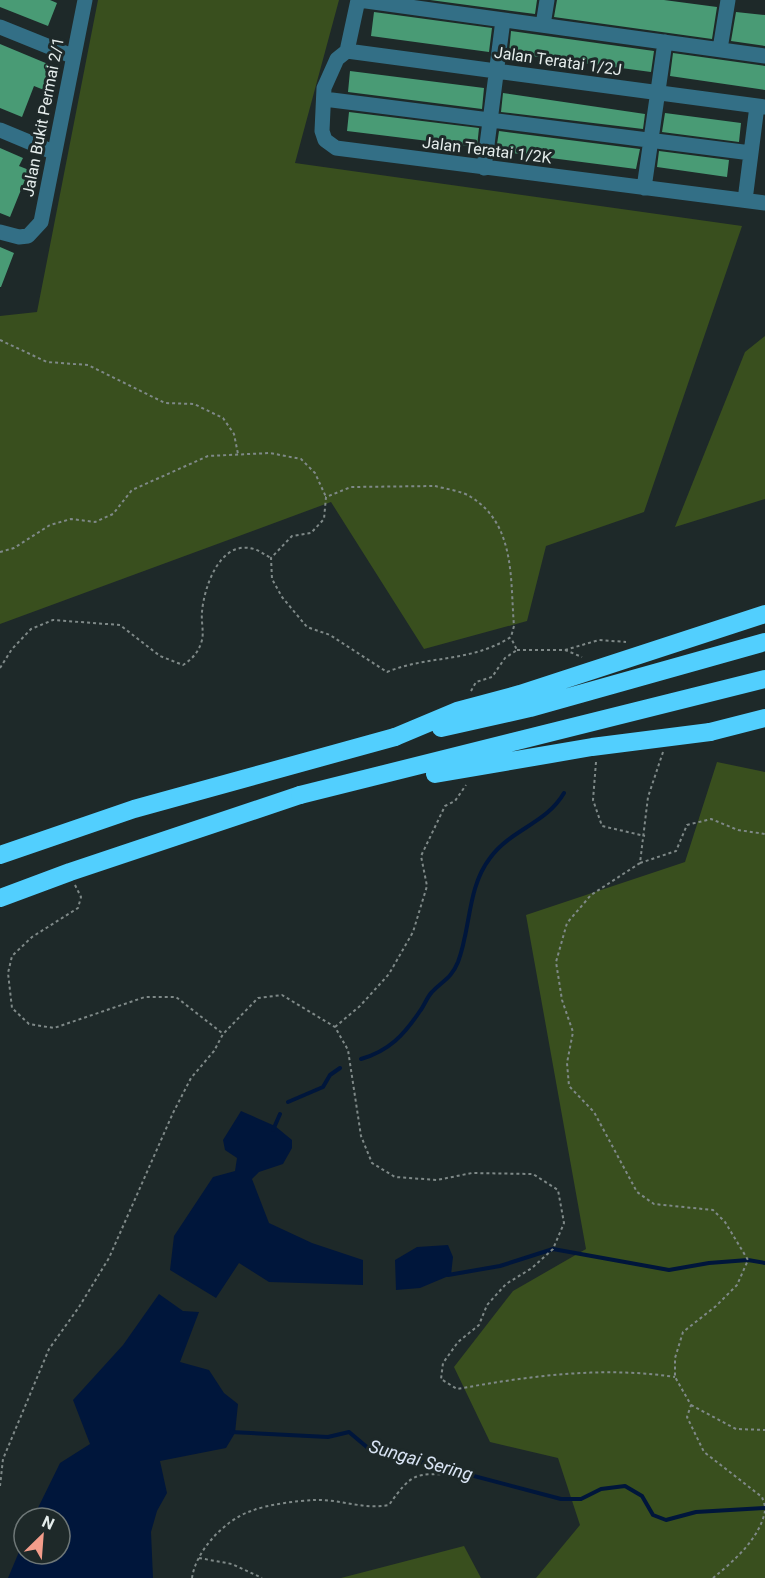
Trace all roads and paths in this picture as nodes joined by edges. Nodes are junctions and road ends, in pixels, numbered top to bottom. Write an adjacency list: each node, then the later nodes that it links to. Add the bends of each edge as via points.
1 (85, 0): 11 (street, Jalan Bukit Permai 2/1)
2 (358, 0): 5 (street); 10 (street)
3 (547, 0): 6 (street)
4 (728, 0): 9 (street)
5 (503, 20): 6 (street); 13 (street)
6 (543, 25): 8 (street)
7 (0, 27): 11 (street)
8 (665, 42): 9 (street); 14 (street)
9 (720, 50): 12 (street)
10 (347, 51): 13 (street, Jalan Teratai 1/2J); 15 (street, Jalan Teratai 1/2K, via 329,72)
11 (72, 56): 20 (street, Jalan Bukit Permai 2/1)
12 (765, 56)
13 (497, 71): 14 (street, Jalan Teratai 1/2J); 17 (street)
14 (658, 93): 16 (street, Jalan Teratai 1/2J); 19 (street)
15 (324, 99): 17 (street); 22 (street, Jalan Teratai 1/2K, via 322,131 325,140 336,148)
16 (761, 107): 21 (street)
17 (490, 120): 19 (street); 22 (street)
18 (0, 130): 20 (street)
19 (651, 140): 21 (street); 23 (street)
20 (53, 152): 26 (street, Jalan Bukit Permai 2/1, via 41,222 28,236)
21 (751, 153): 24 (street)
22 (484, 168): 23 (street, Jalan Teratai 1/2K)
23 (644, 188): 24 (street, Jalan Teratai 1/2K)
24 (745, 200): 25 (street, Jalan Teratai 1/2K)
25 (765, 203)
26 (0, 232)
27 (0, 340): 28 (path, via 47,362 88,365 165,403 194,404 223,418 234,434)
28 (238, 454): 29 (path, via 270,453 301,459 315,473); 30 (path, via 208,456 183,465 132,490 113,514 95,522 70,519 50,525 14,548)
29 (326, 497): 31 (path, via 324,519 311,533 292,536); 31 (path, via 351,487 435,486 470,496 493,516 508,547 514,626 511,637 493,649 387,672 330,634 307,627 272,579)
30 (0, 552)
31 (271, 558): 34 (path, via 253,549 239,549 218,561 206,590 202,640 194,658 183,665 160,656 120,625 53,620 31,629)
32 (765, 614): 37 (highway, bridge, via 457,711)
33 (765, 642): 37 (highway, bridge, via 530,708)
34 (0, 668)
35 (765, 679): 39 (highway, bridge)
36 (765, 718): 39 (highway, bridge, via 710,732 592,747)
37 (395, 737): 41 (highway, via 134,809)
38 (664, 746): 43 (path, via 648,797)
39 (300, 795): 44 (highway)
40 (765, 834): 43 (path, via 738,830 711,819 687,825 676,850)
41 (0, 855)
42 (421, 856): 46 (path, via 427,886 413,932 389,974)
43 (640, 863): 48 (path, via 591,895 567,923 556,962 562,1000 573,1032 567,1063 569,1086 594,1112 637,1192 654,1204 712,1210 725,1222 748,1260 737,1285 683,1332 675,1358)
44 (70, 872): 45 (highway); 47 (path, via 81,897 78,908 32,937 12,956 8,973 12,1008 29,1024 54,1028 145,997 176,998)
45 (0, 898)
46 (335, 1027): 47 (path, via 282,995 258,998); 48 (path, via 348,1050 361,1136 372,1163 394,1178 437,1180 472,1173 533,1174 558,1190 564,1223 553,1249 506,1284 487,1305 479,1325 458,1342 442,1363 441,1379 457,1389 594,1372 637,1371)
47 (223, 1034): 52 (path, via 191,1078 172,1113 109,1258 49,1349 3,1459)
48 (675, 1377): 49 (path)
49 (691, 1405): 50 (path, via 736,1429); 53 (path, via 687,1417 704,1452 762,1497)
50 (765, 1430)
51 (455, 1475): 55 (path, via 411,1477 389,1505 376,1508 314,1500 252,1510 233,1520)
52 (0, 1486)
53 (765, 1506)
54 (765, 1511): 58 (path, via 748,1544)
55 (198, 1558): 56 (path); 57 (path, via 232,1564)
56 (192, 1578)
57 (262, 1578)
58 (713, 1578)

